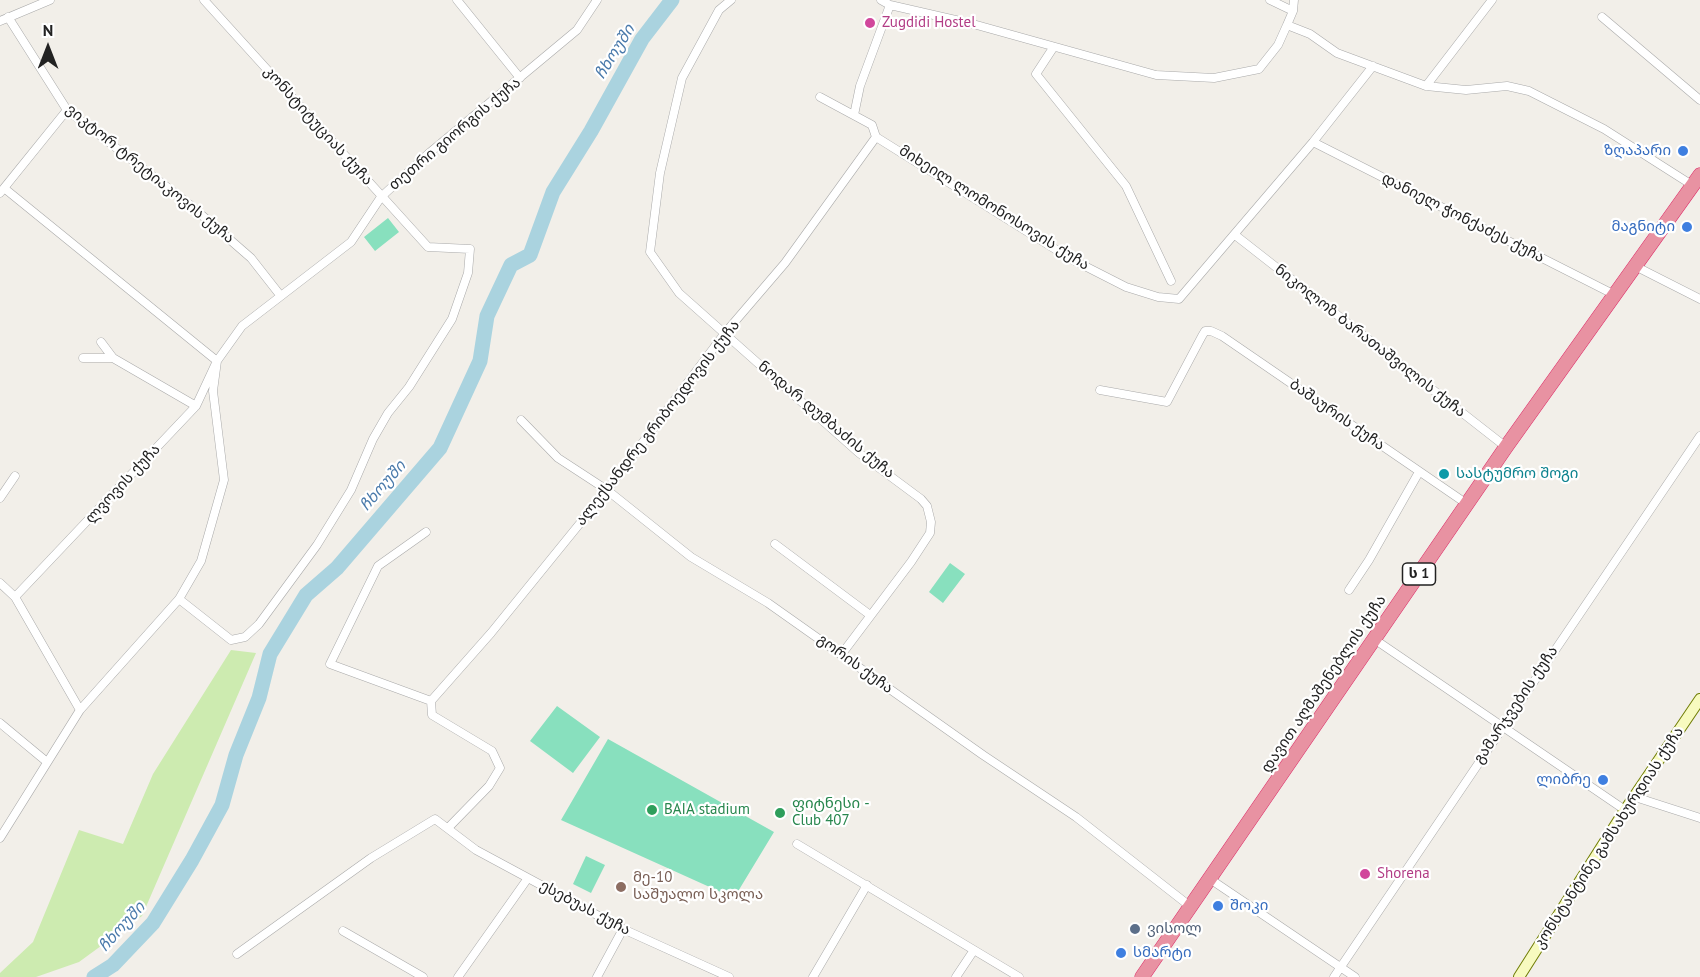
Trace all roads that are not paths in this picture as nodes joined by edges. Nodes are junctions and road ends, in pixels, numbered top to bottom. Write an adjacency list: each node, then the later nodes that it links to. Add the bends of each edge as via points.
1 (50, 0): 13 (street)
2 (204, 0): 27 (street, კონსტიტუციას ქუჩა)
3 (457, 0): 17 (street)
4 (597, 0): 17 (street, თეთრი გიორგის ქუჩა, via 577,30)
5 (731, 0): 34 (street, ნოდარ დუმბაძის ქუჩა, via 719,10 682,78 660,173 650,252 679,293)
6 (881, 0): 10 (street)
7 (1270, 0): 11 (street)
8 (1294, 0): 11 (street)
9 (1492, 0): 18 (street)
10 (890, 5): 15 (street); 22 (street, via 860,86)
11 (1293, 11): 14 (street)
12 (1602, 17): 20 (street)
13 (4, 19): 21 (street, ვიკტორ ტრეტიაკოვის ქუჩა)
14 (1287, 25): 15 (street, via 1278,45 1259,69 1214,78 1156,75); 16 (street, via 1310,34 1337,53)
15 (1053, 48): 30 (street, via 1036,74 1126,186)
16 (1374, 66): 18 (street); 24 (street)
17 (520, 78): 27 (street, თეთრი გიორგის ქუჩა)
18 (1426, 86): 25 (street, via 1466,90 1507,86 1528,91)
19 (820, 97): 22 (street, მიხეილ ლომონოსოვის ქუჩა)
20 (1700, 100)
21 (67, 110): 26 (street); 32 (street, ვიკტორ ტრეტიაკოვის ქუჩა, via 251,258)
22 (854, 115): 23 (street, მიხეილ ლომონოსოვის ქუჩა, via 872,125)
23 (876, 137): 28 (street, მიხეილ ლომონოსოვის ქუჩა, via 1071,259 1126,287 1158,297 1179,299); 34 (street, ალექსანდრე გრიბოედოვის ქუჩა, via 785,263)
24 (1313, 142): 28 (street); 31 (street, დანიელ ჭონქაძეს ქუჩა)
25 (1696, 180): 29 (highway, დავით აღმაშენებლის ქუჩა / ს 1)
26 (2, 190): 38 (street)
27 (381, 197): 32 (street, თეთრი გიორგის ქუჩა, via 351,242); 54 (street, კონსტიტუციას ქუჩა, via 428,247 470,249 468,273 452,319 383,422 351,490 317,545 259,624 245,637 231,640)
28 (1235, 235): 43 (street, ნიკოლოზ ბარათაშვილის ქუჩა)
29 (1633, 265): 31 (highway, დავით აღმაშენებლის ქუჩა / ს 1); 33 (street)
30 (1171, 281)
31 (1613, 294): 43 (highway, დავით აღმაშენებლის ქუჩა / ს 1)
32 (280, 295): 38 (street, თეთრი გიორგის ქუჩა, via 242,326)
33 (1700, 299)
34 (725, 333): 46 (street, ალექსანდრე გრიბოედოვის ქუჩა); 55 (street, ნოდარ დუმბაძის ქუჩა, via 859,453 927,506 930,533)
35 (101, 342): 37 (street)
36 (83, 358): 37 (street)
37 (113, 358): 40 (street)
38 (217, 361): 40 (street, ლვოვის ქუჩა); 54 (street, თეთრი გიორგის ქუჩა, via 213,392 224,480 201,561)
39 (1100, 390): 44 (street, ბაშაურის ქუჩა, via 1167,402 1205,331 1222,336)
40 (196, 406): 53 (street, ლვოვის ქუჩა)
41 (521, 420): 46 (street, გორის ქუჩა, via 558,458)
42 (1700, 436): 62 (street, გამარჯვების ქუჩა)
43 (1506, 447): 48 (highway, დავით აღმაშენებლის ქუჩა / ს 1)
44 (1419, 472): 48 (street, ბაშაურის ქუჩა); 52 (street)
45 (15, 476): 47 (street)
46 (607, 490): 57 (street, გორის ქუჩა, via 691,557 768,603); 59 (street, ალექსანდრე გრიბოედოვის ქუჩა)
47 (0, 498)
48 (1467, 504): 56 (highway, დავით აღმაშენებლის ქუჩა / ს 1)
49 (426, 532): 59 (street, via 378,566 330,664)
50 (775, 544): 55 (street)
51 (0, 583): 53 (street)
52 (1349, 590)
53 (15, 597): 60 (street)
54 (179, 599): 60 (street, თეთრი გიორგის ქუჩა)
55 (870, 615): 57 (street, ნოდარ დუმბაძის ქუჩა)
56 (1374, 639): 62 (street); 71 (highway, დავით აღმაშენებლის ქუჩა / ს 1)
57 (841, 655): 73 (street, გორის ქუჩა, via 1076,817)
58 (1700, 699): 64 (main road, კონსტანტინე გამსახურდიას ქუჩა)
59 (431, 701): 67 (street, via 432,715 492,751 500,768 489,786)
60 (80, 710): 63 (street, თეთრი გიორგის ქუჩა)
61 (0, 723): 63 (street)
62 (1502, 724): 65 (street); 78 (street, გამარჯვების ქუჩა)
63 (47, 762): 68 (street, თეთრი გიორგის ქუჩა)
64 (1635, 797): 65 (main road, კონსტანტინე გამსახურდიას ქუჩა); 66 (street)
65 (1625, 810): 89 (main road, კონსტანტინე გამსახურდიას ქუჩა)
66 (1700, 818)
67 (448, 828): 70 (street, ესებუას ქუჩა, via 476,850); 77 (street, via 435,819 371,858)
68 (0, 838)
69 (797, 844): 72 (street)
70 (528, 878): 74 (street, ესებუას ქუჩა); 80 (street)
71 (1210, 879): 73 (highway, დავით აღმაშენებლის ქუჩა / ს 1); 78 (street)
72 (867, 885): 76 (street); 83 (street)
73 (1191, 907): 86 (highway, დავით აღმაშენებლის ქუჩა / ს 1)
74 (623, 929): 81 (street); 82 (street, ესებუას ქუჩა)
75 (343, 931): 79 (street)
76 (974, 950): 84 (street); 85 (street)
77 (237, 954)
78 (1340, 967): 87 (street, გამარჯვების ქუჩა); 88 (street)
79 (423, 977)
80 (458, 977)
81 (597, 977)
82 (729, 977)
83 (813, 977)
84 (956, 977)
85 (1019, 977)
86 (1142, 977)
87 (1334, 977)
88 (1355, 977)
89 (1519, 977)

